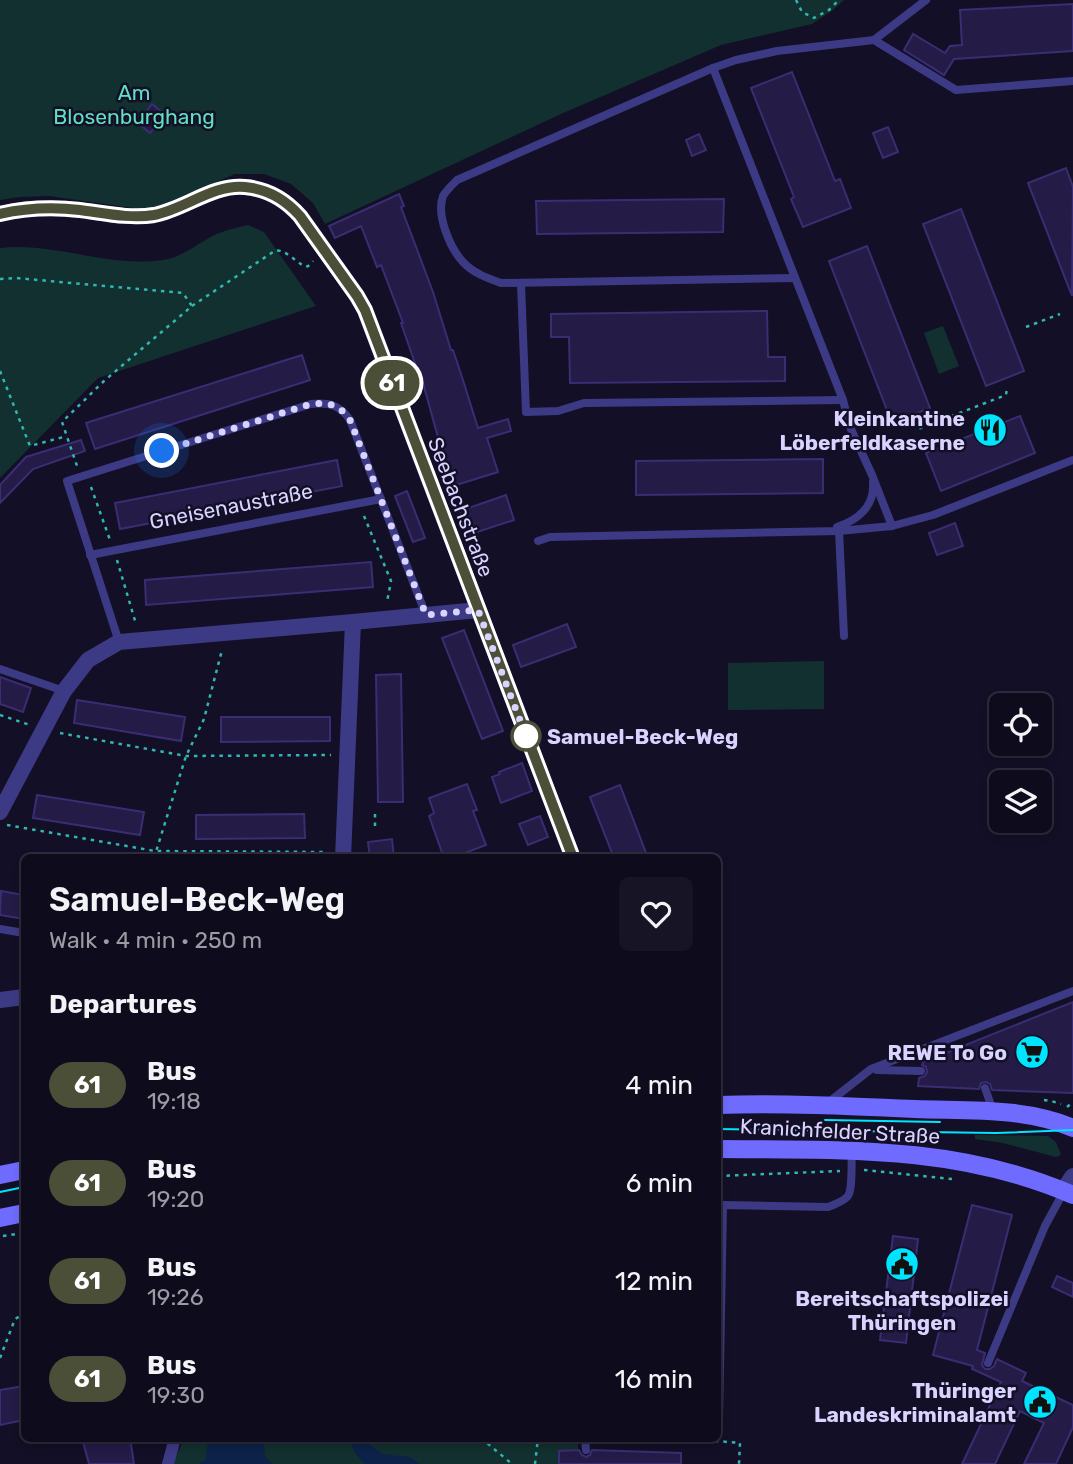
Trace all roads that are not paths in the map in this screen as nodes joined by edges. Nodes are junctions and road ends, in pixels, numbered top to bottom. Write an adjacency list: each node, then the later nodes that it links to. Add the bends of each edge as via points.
1 (926, 0): 2 (lane)
2 (874, 40): 3 (lane, via 777,51); 4 (lane, via 956,90)
3 (713, 68): 6 (lane); 7 (lane, via 457,180 443,196 441,217 452,244 463,262 481,275)
4 (1073, 81)
5 (0, 214): 17 (street, Seebachstraße, via 37,208 151,215 239,187 260,189 290,205 365,310)
6 (794, 278): 7 (lane); 8 (lane)
7 (520, 284): 8 (lane, via 526,411 558,411 584,403)
8 (843, 400): 10 (lane)
9 (1073, 460): 12 (lane)
10 (872, 475): 12 (lane); 13 (lane, via 873,490 866,510 849,523)
11 (381, 499): 16 (lane, Gneisenaustraße); 16 (lane, via 345,412 334,404 311,404 67,481); 18 (lane)
12 (892, 526): 14 (lane)
13 (826, 531): 14 (lane); 15 (lane, via 563,536)
14 (839, 531): 20 (lane)
15 (538, 541)
16 (90, 555): 21 (lane)
17 (478, 610): 18 (street); 26 (street)
18 (426, 615): 19 (street)
19 (353, 622): 21 (street); 25 (street)
20 (844, 636)
21 (119, 642): 23 (street, via 89,660)
22 (0, 669): 23 (lane)
23 (64, 691): 24 (street)
24 (0, 812)
25 (343, 854)
26 (571, 854)
27 (0, 929): 28 (lane)
28 (21, 932)
29 (1073, 991): 32 (lane)
30 (21, 997): 31 (street)
31 (0, 1000)
32 (985, 1025): 33 (lane); 34 (lane)
33 (984, 1037)
34 (871, 1069): 35 (lane); 38 (lane)
35 (921, 1071)
36 (985, 1088): 39 (lane)
37 (721, 1105): 38 (main road, Kranichfelder Straße)
38 (824, 1105): 39 (main road, Kranichfelder Straße)
39 (994, 1112): 40 (main road, Kranichfelder Straße, via 1042,1117)
40 (1073, 1128)
41 (721, 1149): 42 (main road, Kranichfelder Straße)
42 (852, 1150): 45 (main road, Kranichfelder Straße, via 975,1163); 48 (lane, via 850,1191 828,1207 723,1205)
43 (21, 1171): 44 (main road)
44 (0, 1175)
45 (1070, 1188): 49 (lane, via 1045,1226)
46 (21, 1214): 47 (main road)
47 (0, 1218)
48 (721, 1312)
49 (988, 1363)
50 (175, 1442): 53 (street)
51 (585, 1442): 52 (lane)
52 (586, 1450)
53 (168, 1464)

